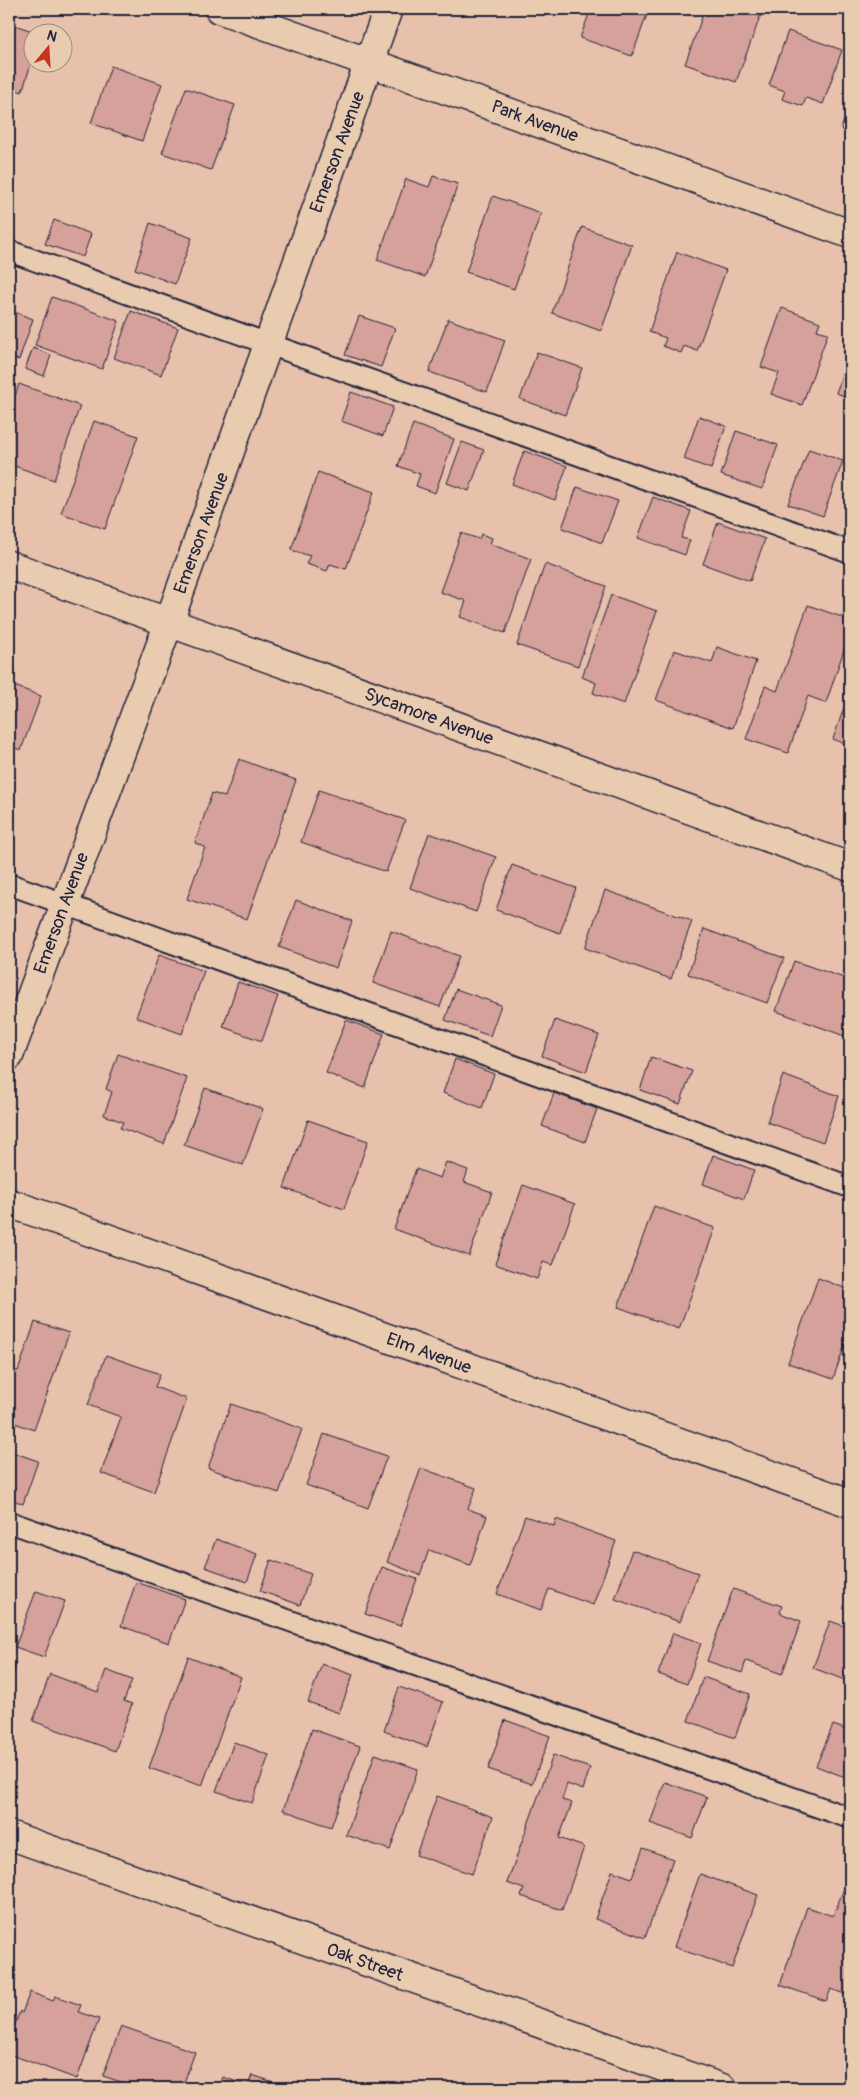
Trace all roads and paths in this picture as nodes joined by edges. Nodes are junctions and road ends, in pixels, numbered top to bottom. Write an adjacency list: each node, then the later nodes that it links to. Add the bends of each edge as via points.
1 (219, 9): 3 (street, Park Avenue)
2 (388, 9): 3 (street, Emerson Avenue)
3 (369, 62): 4 (street, Park Avenue); 6 (street, Emerson Avenue)
4 (850, 234)
5 (9, 250): 6 (lane)
6 (268, 344): 7 (lane); 9 (street, Emerson Avenue)
7 (850, 552)
8 (9, 565): 9 (street, Sycamore Avenue)
9 (169, 622): 10 (street, Sycamore Avenue); 12 (street, Emerson Avenue)
10 (850, 867)
11 (9, 884): 12 (lane)
12 (65, 903): 13 (street, Emerson Avenue); 14 (lane)
13 (9, 1056)
14 (850, 1187)
15 (9, 1203): 16 (street, Elm Avenue)
16 (850, 1503)
17 (9, 1522): 18 (lane)
18 (850, 1818)
19 (9, 1835): 20 (street, Oak Street)
20 (722, 2088)

